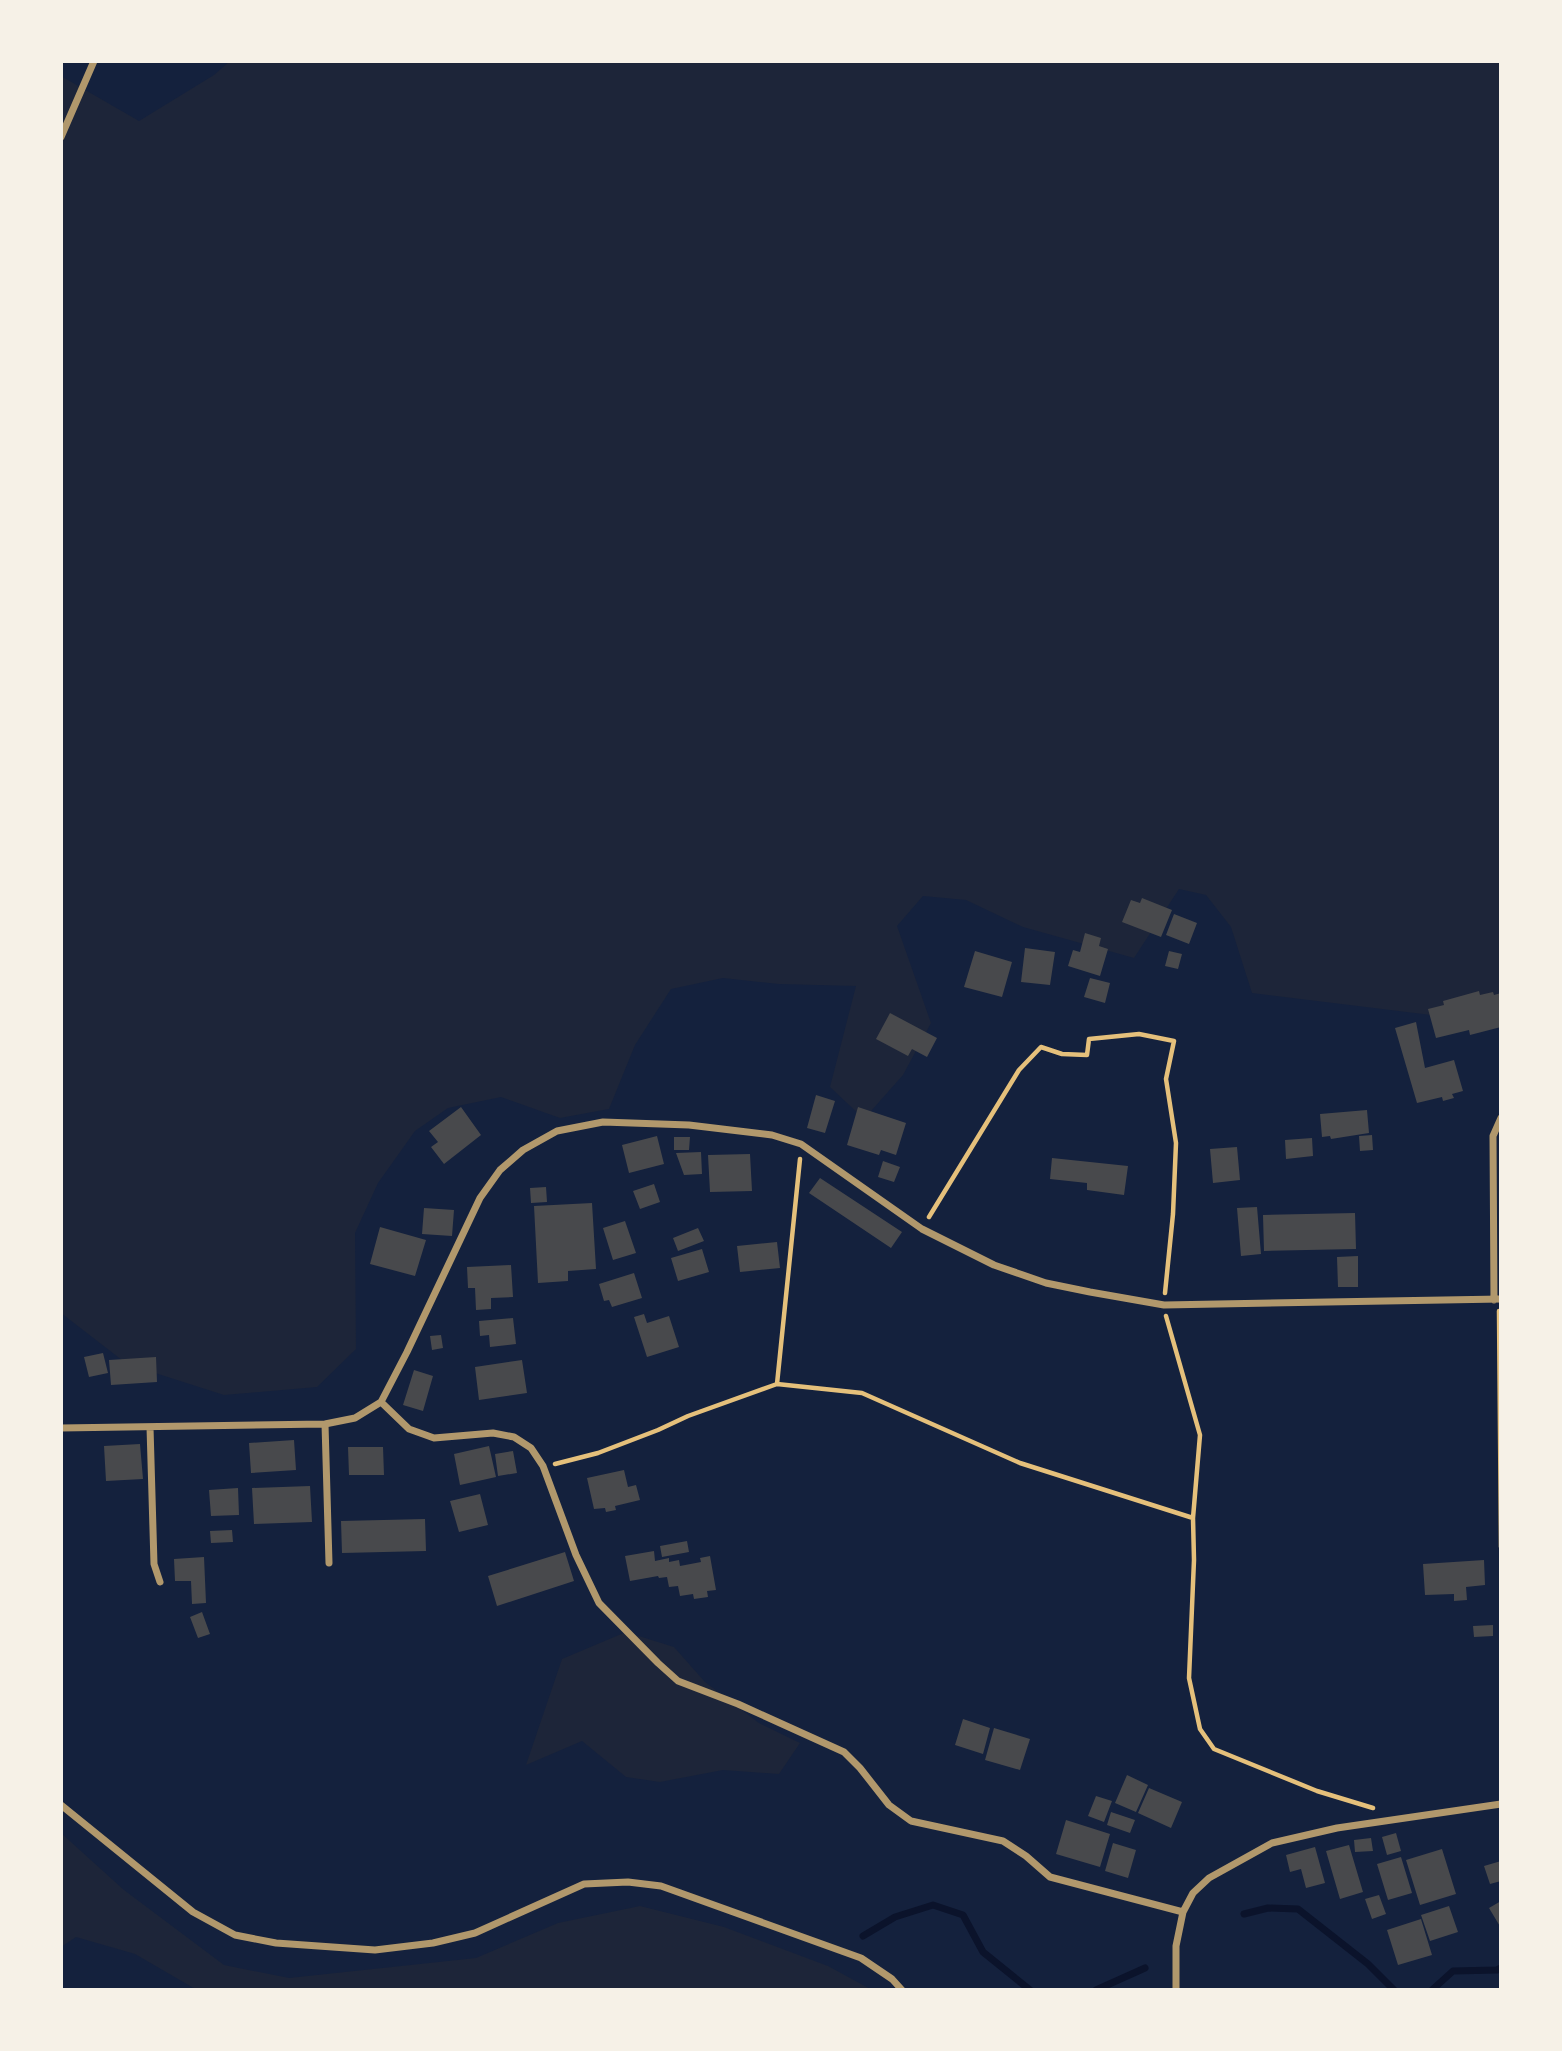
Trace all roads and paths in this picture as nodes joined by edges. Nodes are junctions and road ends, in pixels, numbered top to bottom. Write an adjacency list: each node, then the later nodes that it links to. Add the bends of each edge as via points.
1 (94, 61): 2 (street)
2 (61, 137)
3 (1501, 1118): 6 (street, via 1493,1136)
4 (802, 1143): 5 (street); 8 (path); 9 (street, via 689,1125 604,1122 557,1131 523,1150 500,1170 480,1198)
5 (922, 1229): 7 (street, via 994,1265 1046,1283); 7 (path, via 1018,1070 1041,1047 1087,1055 1089,1039 1139,1034 1174,1041 1166,1079 1176,1143)
6 (1498, 1299): 7 (street); 15 (path)
7 (1164, 1305): 14 (path, via 1200,1435)
8 (778, 1384): 13 (path, via 598,1453); 14 (path, via 862,1393 1020,1463)
9 (381, 1402): 10 (street, via 355,1418); 13 (street, via 409,1429 434,1438 494,1433 514,1437 531,1448)
10 (326, 1424): 12 (street); 16 (street)
11 (61, 1427): 12 (street)
12 (150, 1427): 17 (street, via 154,1564)
13 (544, 1466): 21 (street, via 599,1603 678,1681 844,1752 889,1805 911,1821 1003,1841 1050,1877)
14 (1194, 1518): 20 (path, via 1189,1678 1200,1729 1214,1749 1317,1791)
15 (1501, 1547)
16 (329, 1563)
17 (160, 1582)
18 (1501, 1804): 21 (street, via 1336,1828 1272,1843 1209,1878 1192,1893)
19 (61, 1805): 22 (street, via 193,1913 236,1935 323,1948 376,1950 433,1943 475,1933 584,1884 628,1882 661,1885 861,1958)
20 (1381, 1811)
21 (1183, 1912): 23 (street, via 1176,1946)
22 (902, 1990)
23 (1176, 1990)

